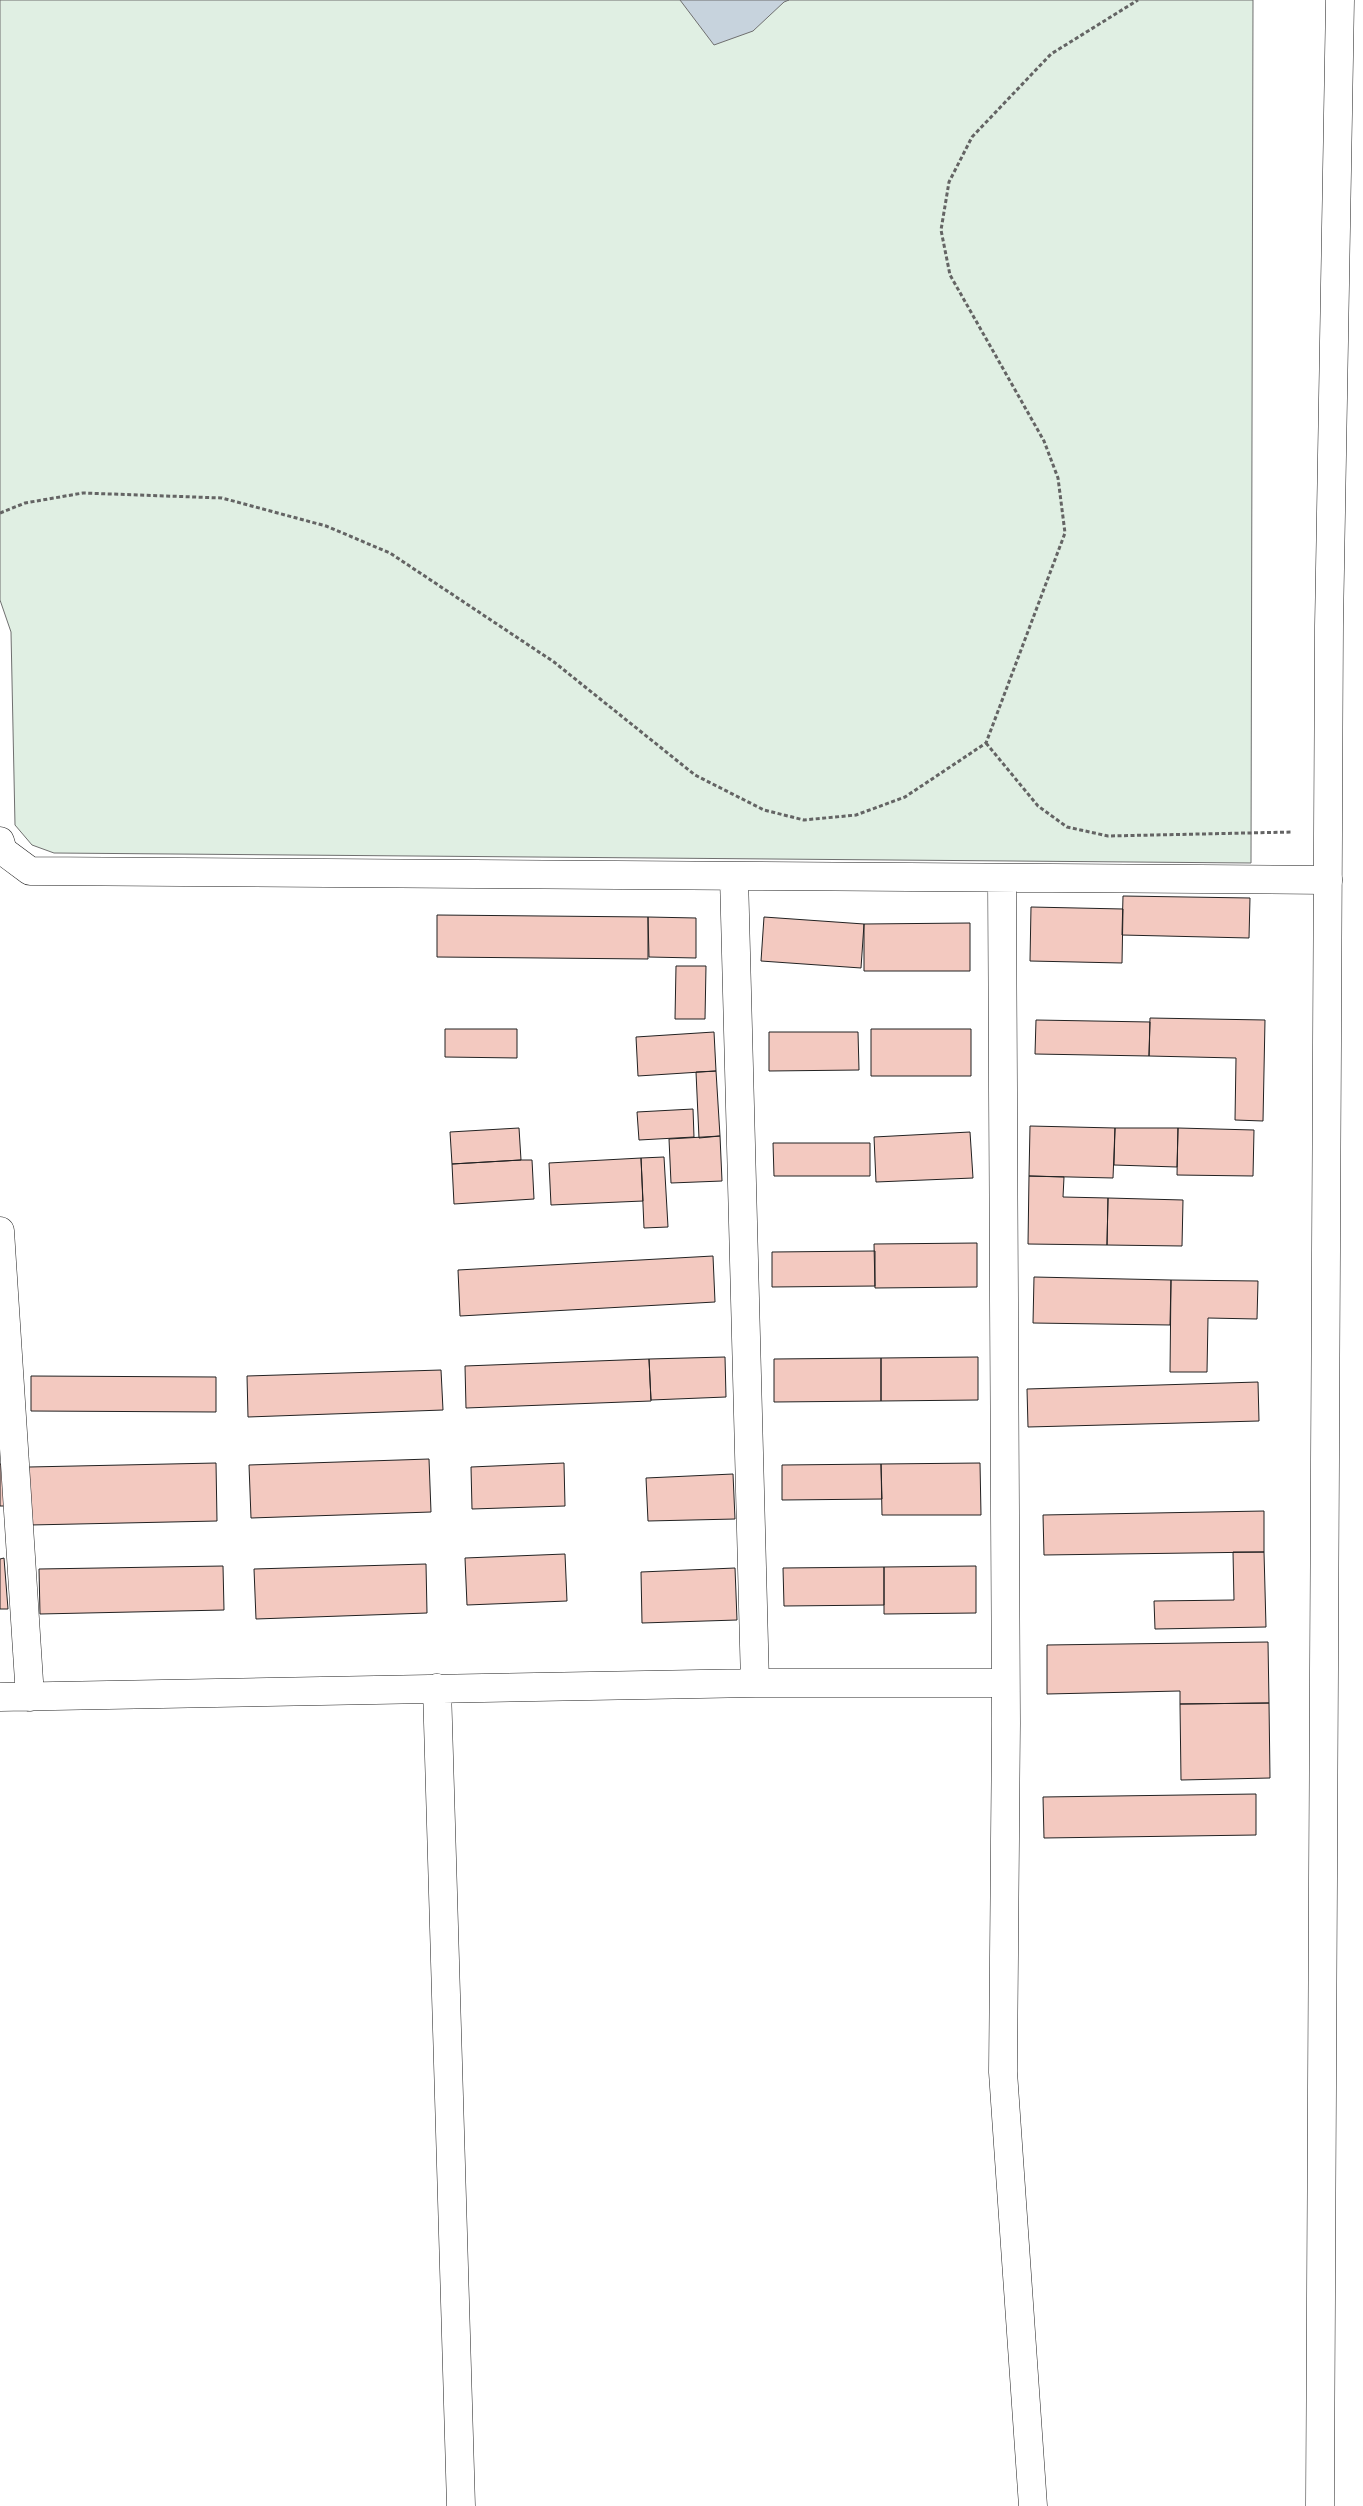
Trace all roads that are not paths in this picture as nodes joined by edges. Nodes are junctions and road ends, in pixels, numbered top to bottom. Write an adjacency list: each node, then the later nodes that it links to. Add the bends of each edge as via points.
1 (1340, 0): 5 (street)
2 (1, 850): 3 (street, via 30,871)
3 (734, 876): 4 (street); 8 (street)
4 (1002, 878): 5 (street); 9 (street)
5 (1328, 880): 15 (street)
6 (0, 1231): 7 (street)
7 (4, 1350): 12 (street)
8 (755, 1683): 9 (street); 10 (street)
9 (1006, 1683): 14 (street, via 1003,2072)
10 (437, 1688): 12 (street); 13 (street)
11 (0, 1697): 12 (street)
12 (30, 1697)
13 (461, 2506)
14 (1033, 2506)
15 (1320, 2506)

